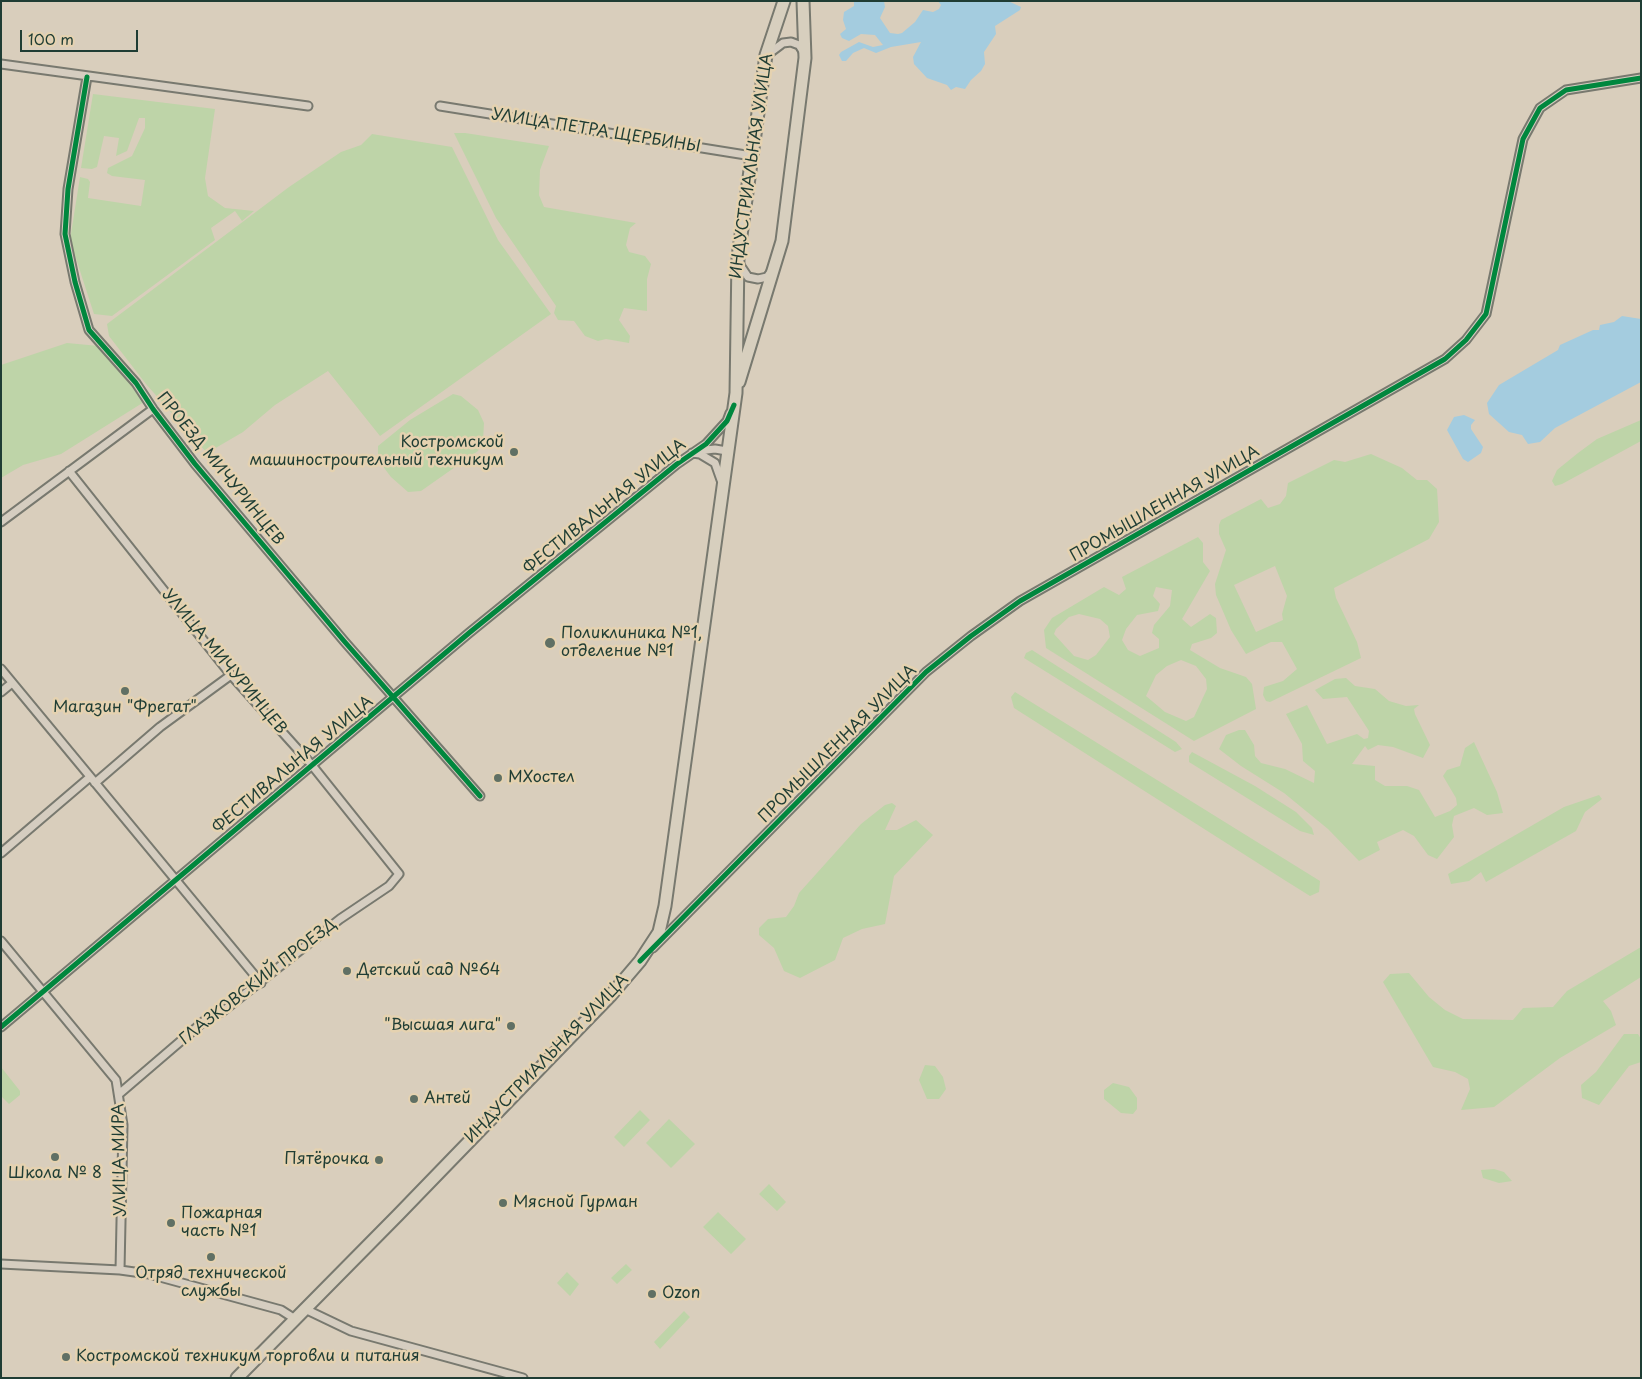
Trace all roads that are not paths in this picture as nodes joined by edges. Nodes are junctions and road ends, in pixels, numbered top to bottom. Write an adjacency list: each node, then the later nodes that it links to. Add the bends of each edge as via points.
1 (784, 1): 3 (highway, ИНДУСТРИАЛЬНАЯ УЛИЦА)
2 (803, 1): 4 (highway, ИНДУСТРИАЛЬНАЯ УЛИЦА)
3 (766, 55): 4 (street, via 783,43 791,42 799,45); 10 (highway, ИНДУСТРИАЛЬНАЯ УЛИЦА)
4 (805, 58): 12 (highway, ИНДУСТРИАЛЬНАЯ УЛИЦА)
5 (1, 64): 6 (street)
6 (87, 77): 8 (street); 14 (street, ПРОЕЗД МИЧУРИНЦЕВ, via 68,199 65,234 69,259 89,330 136,383)
7 (1641, 78): 32 (street, ПРОМЫШЛЕННАЯ УЛИЦА, via 1566,90 1540,108 1524,139 1486,314 1466,340 1445,358 1020,602 971,636 926,672)
8 (308, 106)
9 (440, 106): 10 (street, УЛИЦА ПЕТРА ЩЕРБИНЫ)
10 (752, 156): 11 (highway, ИНДУСТРИАЛЬНАЯ УЛИЦА)
11 (738, 257): 12 (street, via 748,277 767,277); 13 (highway, ИНДУСТРИАЛЬНАЯ УЛИЦА)
12 (776, 266): 13 (highway, ИНДУСТРИАЛЬНАЯ УЛИЦА)
13 (735, 399): 15 (highway, ИНДУСТРИАЛЬНАЯ УЛИЦА); 16 (street, ФЕСТИВАЛЬНАЯ УЛИЦА, via 727,421)
14 (153, 409): 17 (street); 24 (street, ПРОЕЗД МИЧУРИНЦЕВ, via 344,641)
15 (727, 451): 16 (street, via 715,449); 18 (highway, ИНДУСТРИАЛЬНАЯ УЛИЦА)
16 (691, 453): 18 (street, via 700,454 715,463); 24 (street, ФЕСТИВАЛЬНАЯ УЛИЦА)
17 (69, 470): 19 (street); 21 (street, УЛИЦА МИЧУРИНЦЕВ)
18 (722, 485): 32 (highway, ИНДУСТРИАЛЬНАЯ УЛИЦА, via 665,906 659,932)
19 (1, 522)
20 (1, 670): 22 (street)
21 (231, 675): 25 (street, УЛИЦА МИЧУРИНЦЕВ); 26 (street)
22 (12, 683): 23 (street); 26 (street)
23 (1, 692)
24 (394, 696): 25 (street, ФЕСТИВАЛЬНАЯ УЛИЦА); 27 (street, ПРОЕЗД МИЧУРИНЦЕВ)
25 (312, 764): 29 (street, УЛИЦА МИЧУРИНЦЕВ); 30 (street, ФЕСТИВАЛЬНАЯ УЛИЦА)
26 (92, 780): 28 (street); 30 (street)
27 (480, 796)
28 (1, 853)
29 (399, 874): 33 (street, ГЛАЗКОВСКИЙ ПРОЕЗД, via 389,886 340,919)
30 (175, 881): 33 (street); 34 (street, ФЕСТИВАЛЬНАЯ УЛИЦА)
31 (1, 941): 34 (street, УЛИЦА МИРА)
32 (640, 961): 39 (highway, ИНДУСТРИАЛЬНАЯ УЛИЦА, via 611,995)
33 (260, 982): 36 (street, ГЛАЗКОВСКИЙ ПРОЕЗД, via 222,1012 210,1016)
34 (44, 993): 35 (street, ФЕСТИВАЛЬНАЯ УЛИЦА); 36 (street, УЛИЦА МИРА, via 116,1080)
35 (1, 1027)
36 (119, 1094): 38 (street, УЛИЦА МИРА, via 123,1125)
37 (1, 1264): 38 (street)
38 (120, 1270): 40 (street, via 149,1274 281,1310)
39 (305, 1309): 40 (highway, ИНДУСТРИАЛЬНАЯ УЛИЦА); 42 (street, via 351,1331)
40 (295, 1319): 41 (highway, ИНДУСТРИАЛЬНАЯ УЛИЦА)
41 (237, 1378)
42 (522, 1378)

